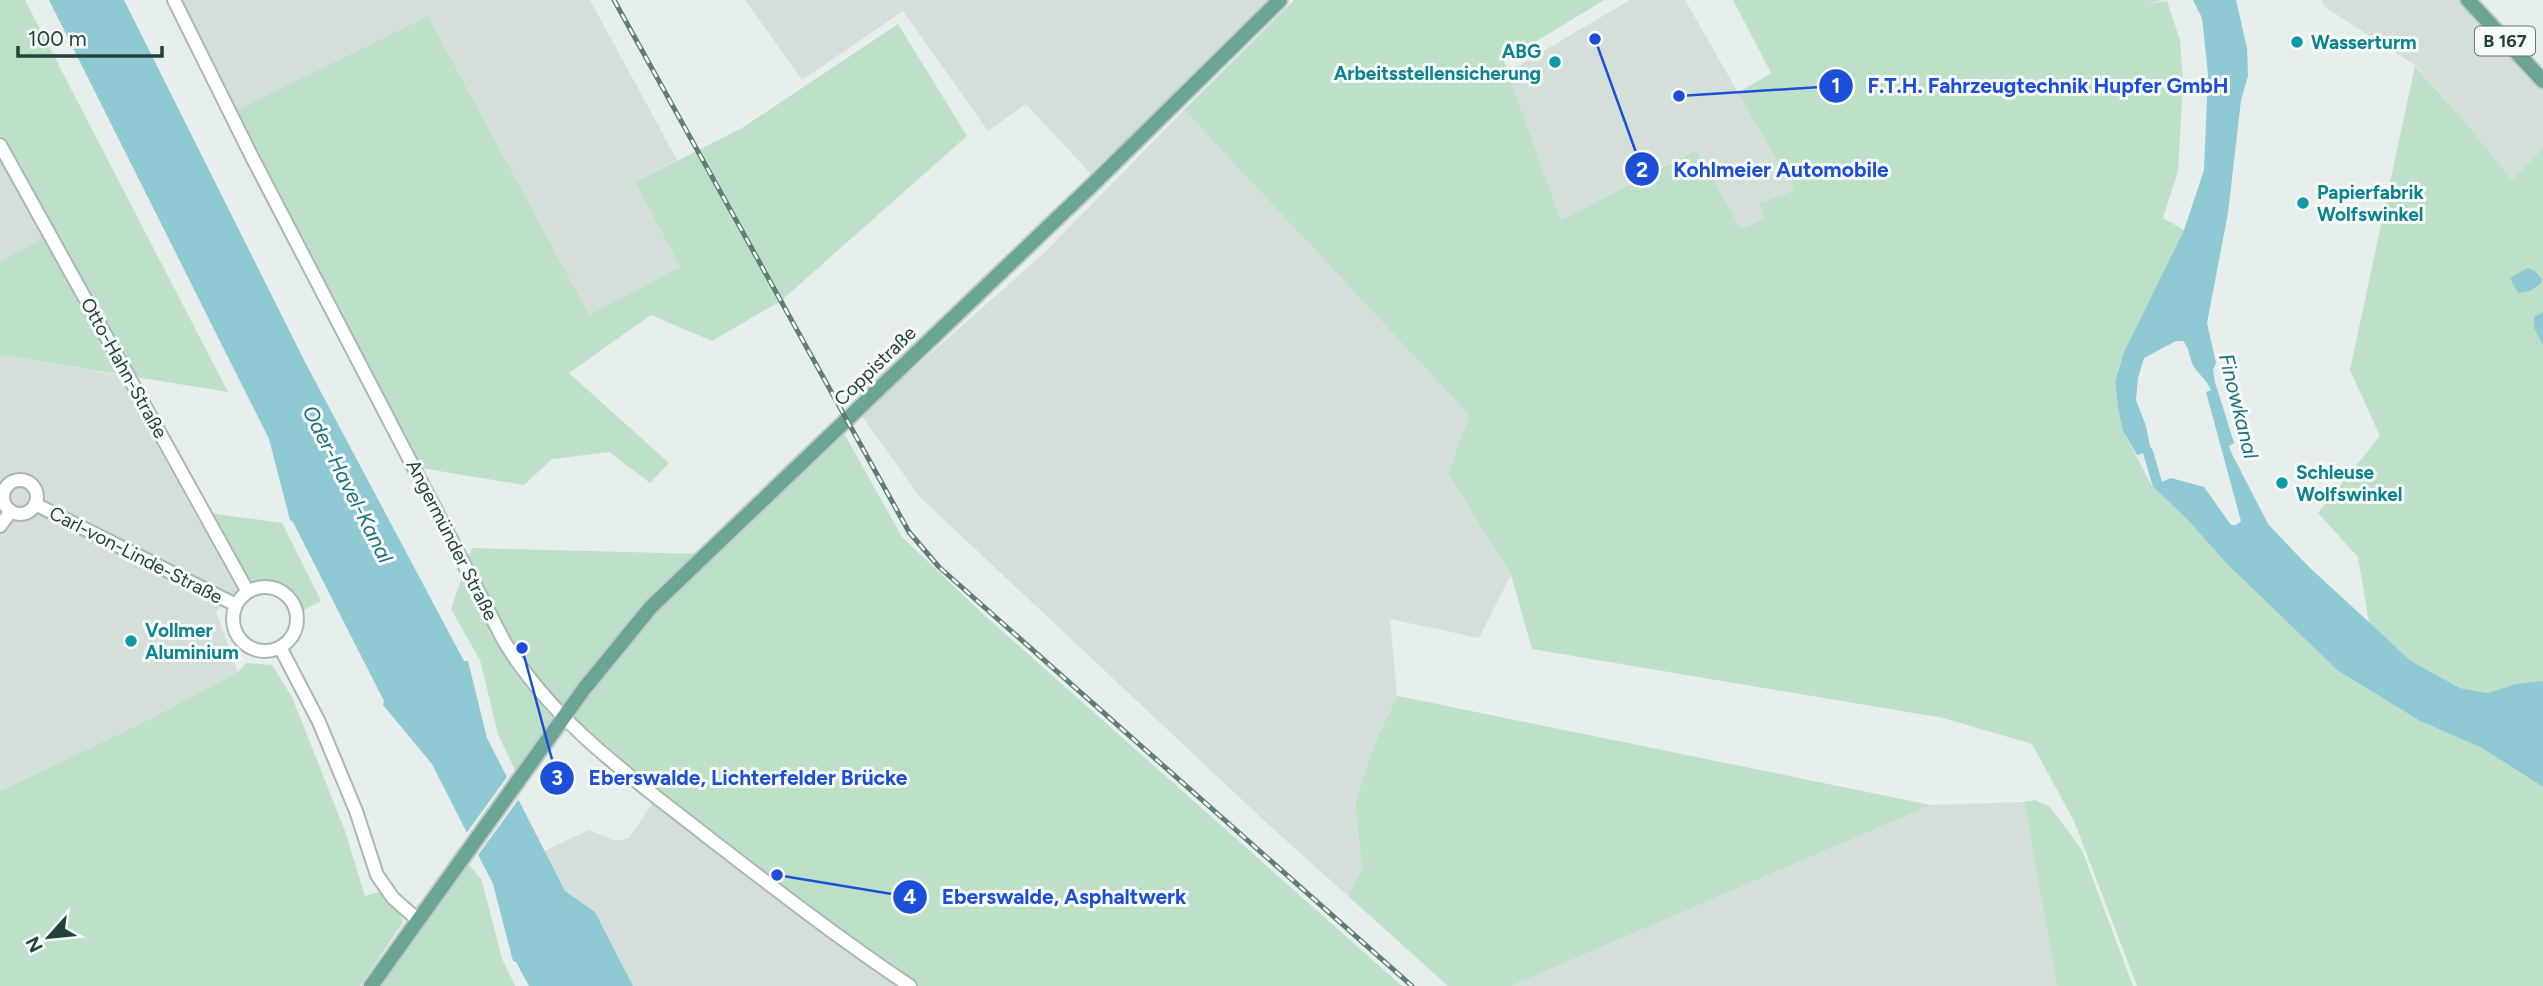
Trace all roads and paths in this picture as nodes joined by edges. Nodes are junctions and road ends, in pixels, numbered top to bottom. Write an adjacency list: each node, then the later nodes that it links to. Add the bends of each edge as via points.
1 (174, 0): 13 (street, Angermünder Straße, via 504,641 529,680)
2 (1280, 0): 13 (main road, Coppistraße, via 670,588 625,636)
3 (2468, 0): 4 (main road, B 167)
4 (2543, 81)
5 (0, 145): 10 (street, Otto-Hahn-Straße)
6 (3, 484): 7 (street, Carl-von-Linde-Straße, via 29,481 37,493); 8 (street, Carl-von-Linde-Straße, via 3,499)
7 (36, 504): 8 (street, Carl-von-Linde-Straße, via 23,514); 11 (street, Carl-von-Linde-Straße)
8 (11, 511): 9 (street)
9 (0, 526)
10 (248, 592): 11 (street); 12 (street, via 278,590 293,603 297,623 289,641)
11 (236, 605): 12 (street, via 234,625 243,642 261,651)
12 (280, 647): 14 (street, via 319,722 377,874 393,898)
13 (564, 718): 14 (main road, Coppistraße); 16 (street, Angermünder Straße, via 760,877)
14 (419, 921): 15 (main road, Coppistraße)
15 (371, 986)
16 (910, 986)

